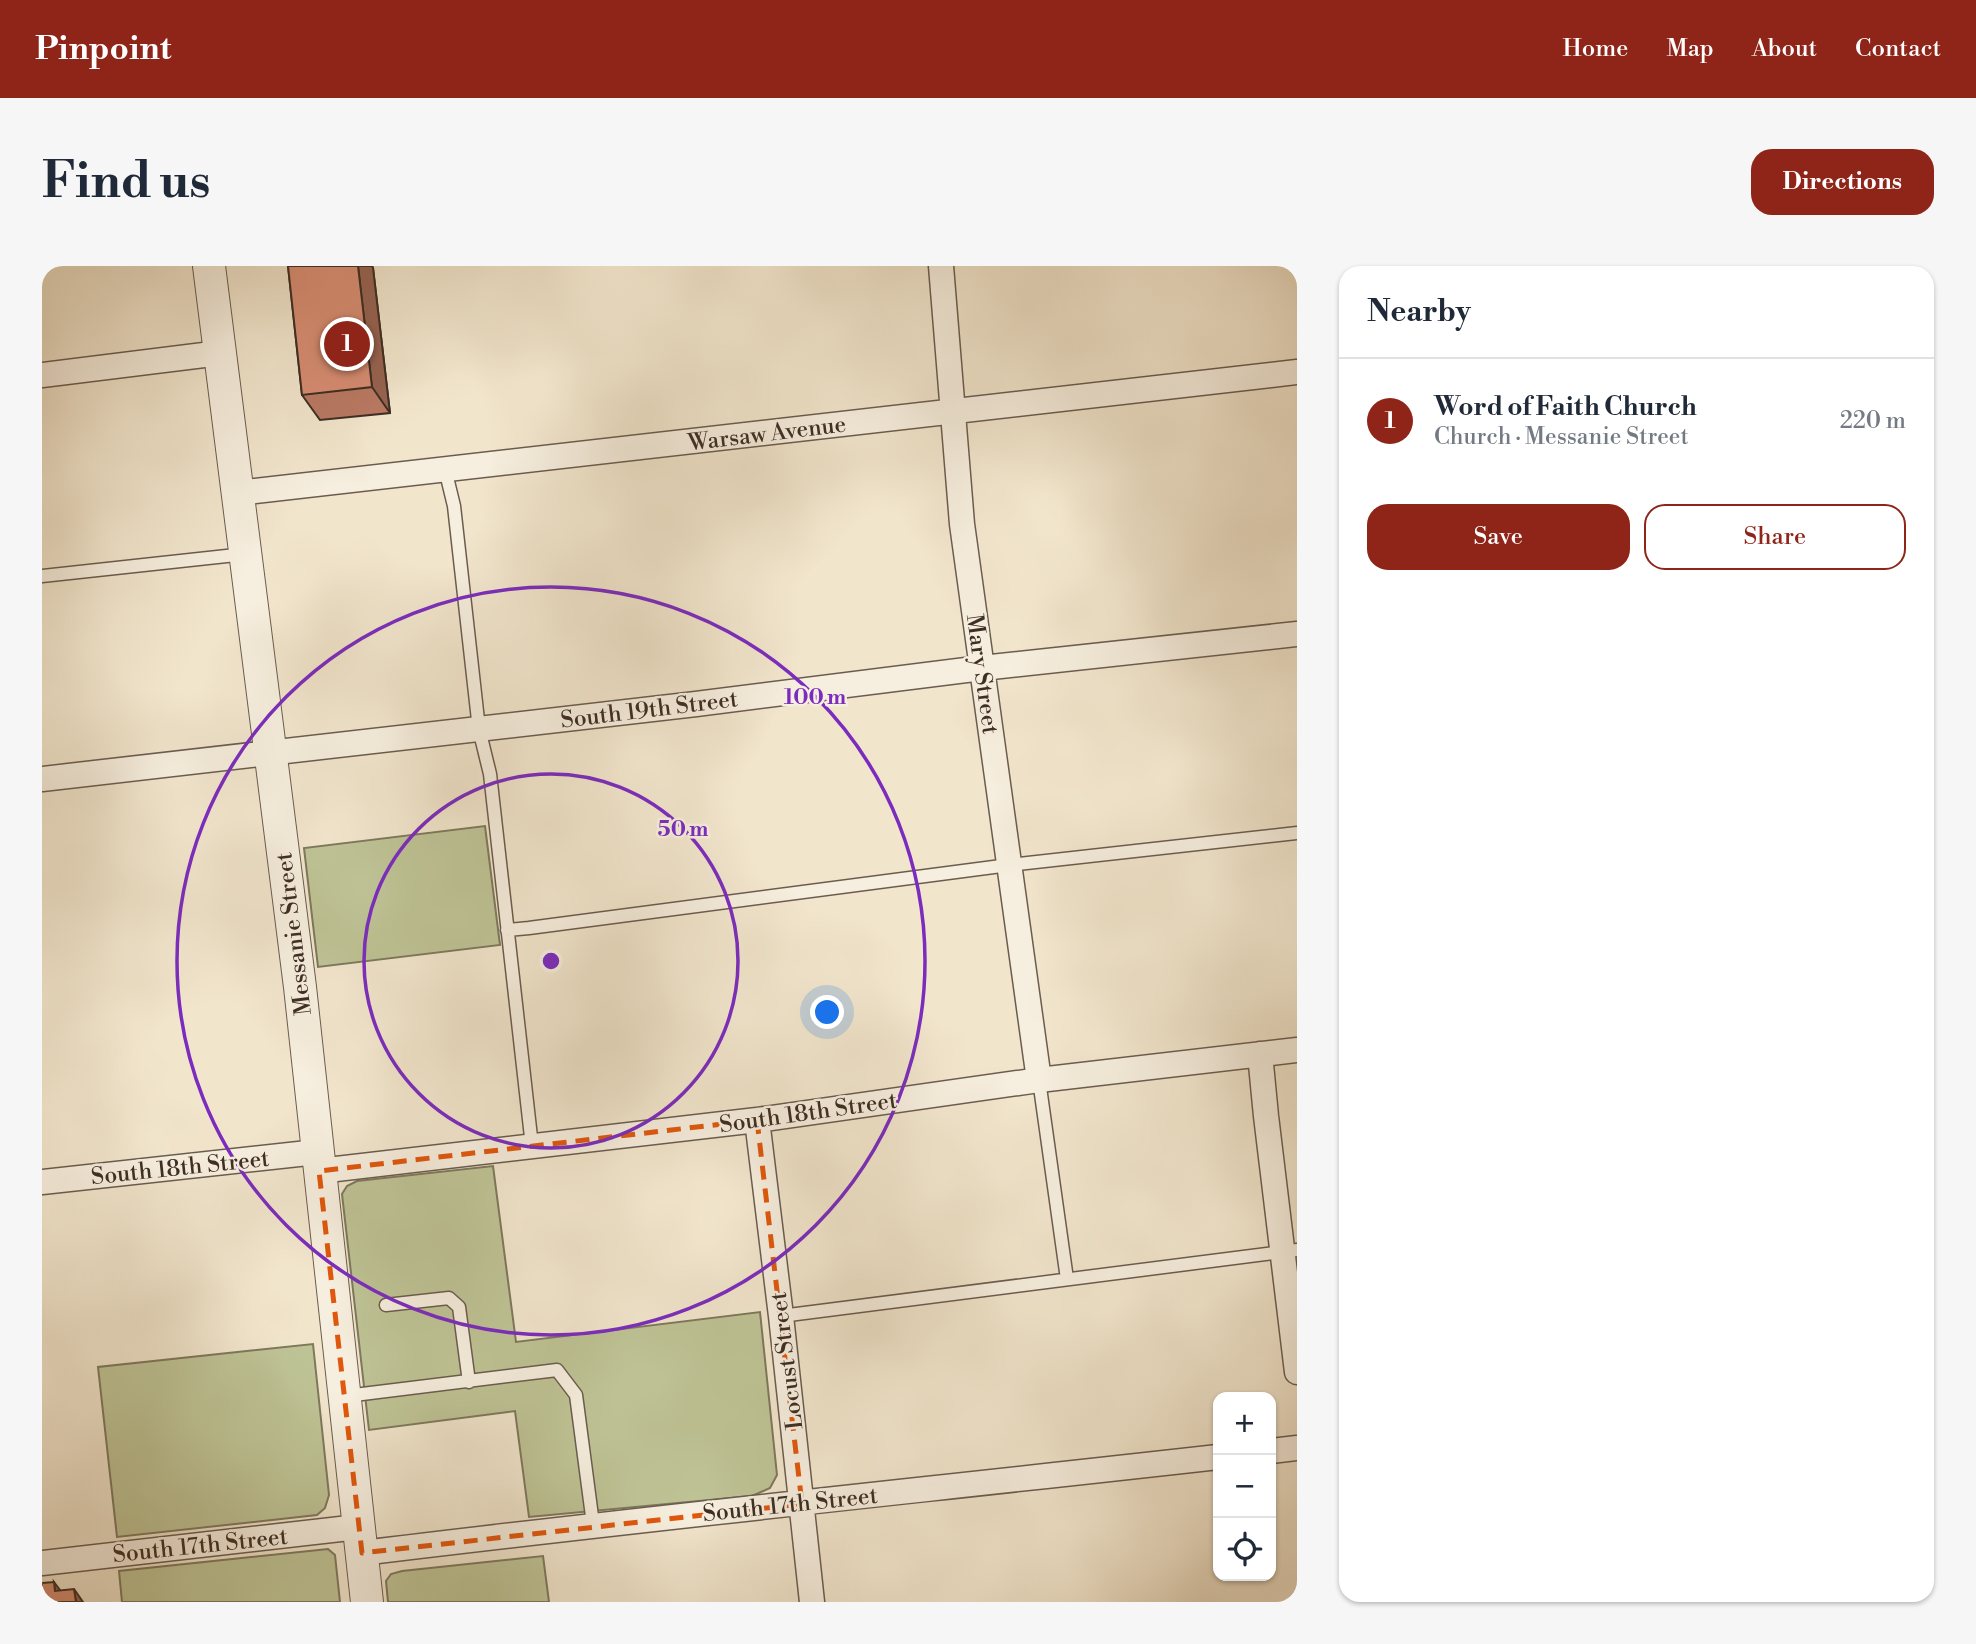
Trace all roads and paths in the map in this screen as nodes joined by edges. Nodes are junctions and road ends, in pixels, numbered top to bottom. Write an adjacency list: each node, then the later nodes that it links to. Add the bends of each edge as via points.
1 (209, 266): 3 (street, Messanie Street)
2 (941, 266): 6 (street, Mary Street)
3 (220, 353): 5 (street); 8 (street, Messanie Street)
4 (1297, 372): 6 (street, Warsaw Avenue)
5 (42, 374)
6 (953, 411): 7 (street, Warsaw Avenue); 12 (street, Mary Street, via 962,524)
7 (445, 470): 8 (street, Warsaw Avenue); 13 (lane, via 454,506)
8 (237, 493): 9 (street, Messanie Street)
9 (245, 554): 10 (lane); 14 (street, Messanie Street)
10 (42, 576)
11 (1297, 634): 12 (street, South 19th Street)
12 (982, 668): 13 (street, South 19th Street); 17 (street, Mary Street)
13 (479, 729): 14 (street, South 19th Street); 18 (lane, via 490,774)
14 (270, 752): 15 (street, South 19th Street); 24 (street, Messanie Street)
15 (42, 779)
16 (1297, 833): 17 (lane)
17 (1009, 865): 18 (lane); 21 (street, Mary Street)
18 (507, 930): 23 (lane)
19 (1297, 1050): 20 (street, South 18th Street)
20 (1260, 1054): 21 (street, South 18th Street); 26 (street)
21 (1039, 1080): 22 (street, South 18th Street); 27 (lane)
22 (757, 1120): 23 (street, South 18th Street); 29 (street, Locust Street)
23 (532, 1146): 24 (street, South 18th Street)
24 (318, 1162): 25 (street, South 18th Street); 32 (street, Messanie Street)
25 (42, 1182)
26 (1290, 1250): 27 (lane); 30 (street)
27 (1067, 1279): 29 (lane)
28 (386, 1305): 31 (lane, via 449,1298 459,1307)
29 (781, 1316): 36 (street, Locust Street)
30 (1297, 1372)
31 (469, 1382): 32 (lane); 37 (lane, via 557,1370 576,1395)
32 (345, 1396): 38 (street, Messanie Street)
33 (1297, 1448): 34 (street)
34 (1276, 1450)
35 (1213, 1458): 36 (street, South 17th Street)
36 (802, 1504): 37 (street, South 17th Street); 41 (street, Locust Street)
37 (593, 1524): 38 (street, South 17th Street)
38 (360, 1540): 39 (street, South 17th Street); 40 (street, Messanie Street)
39 (42, 1563)
40 (368, 1602)
41 (812, 1602)

